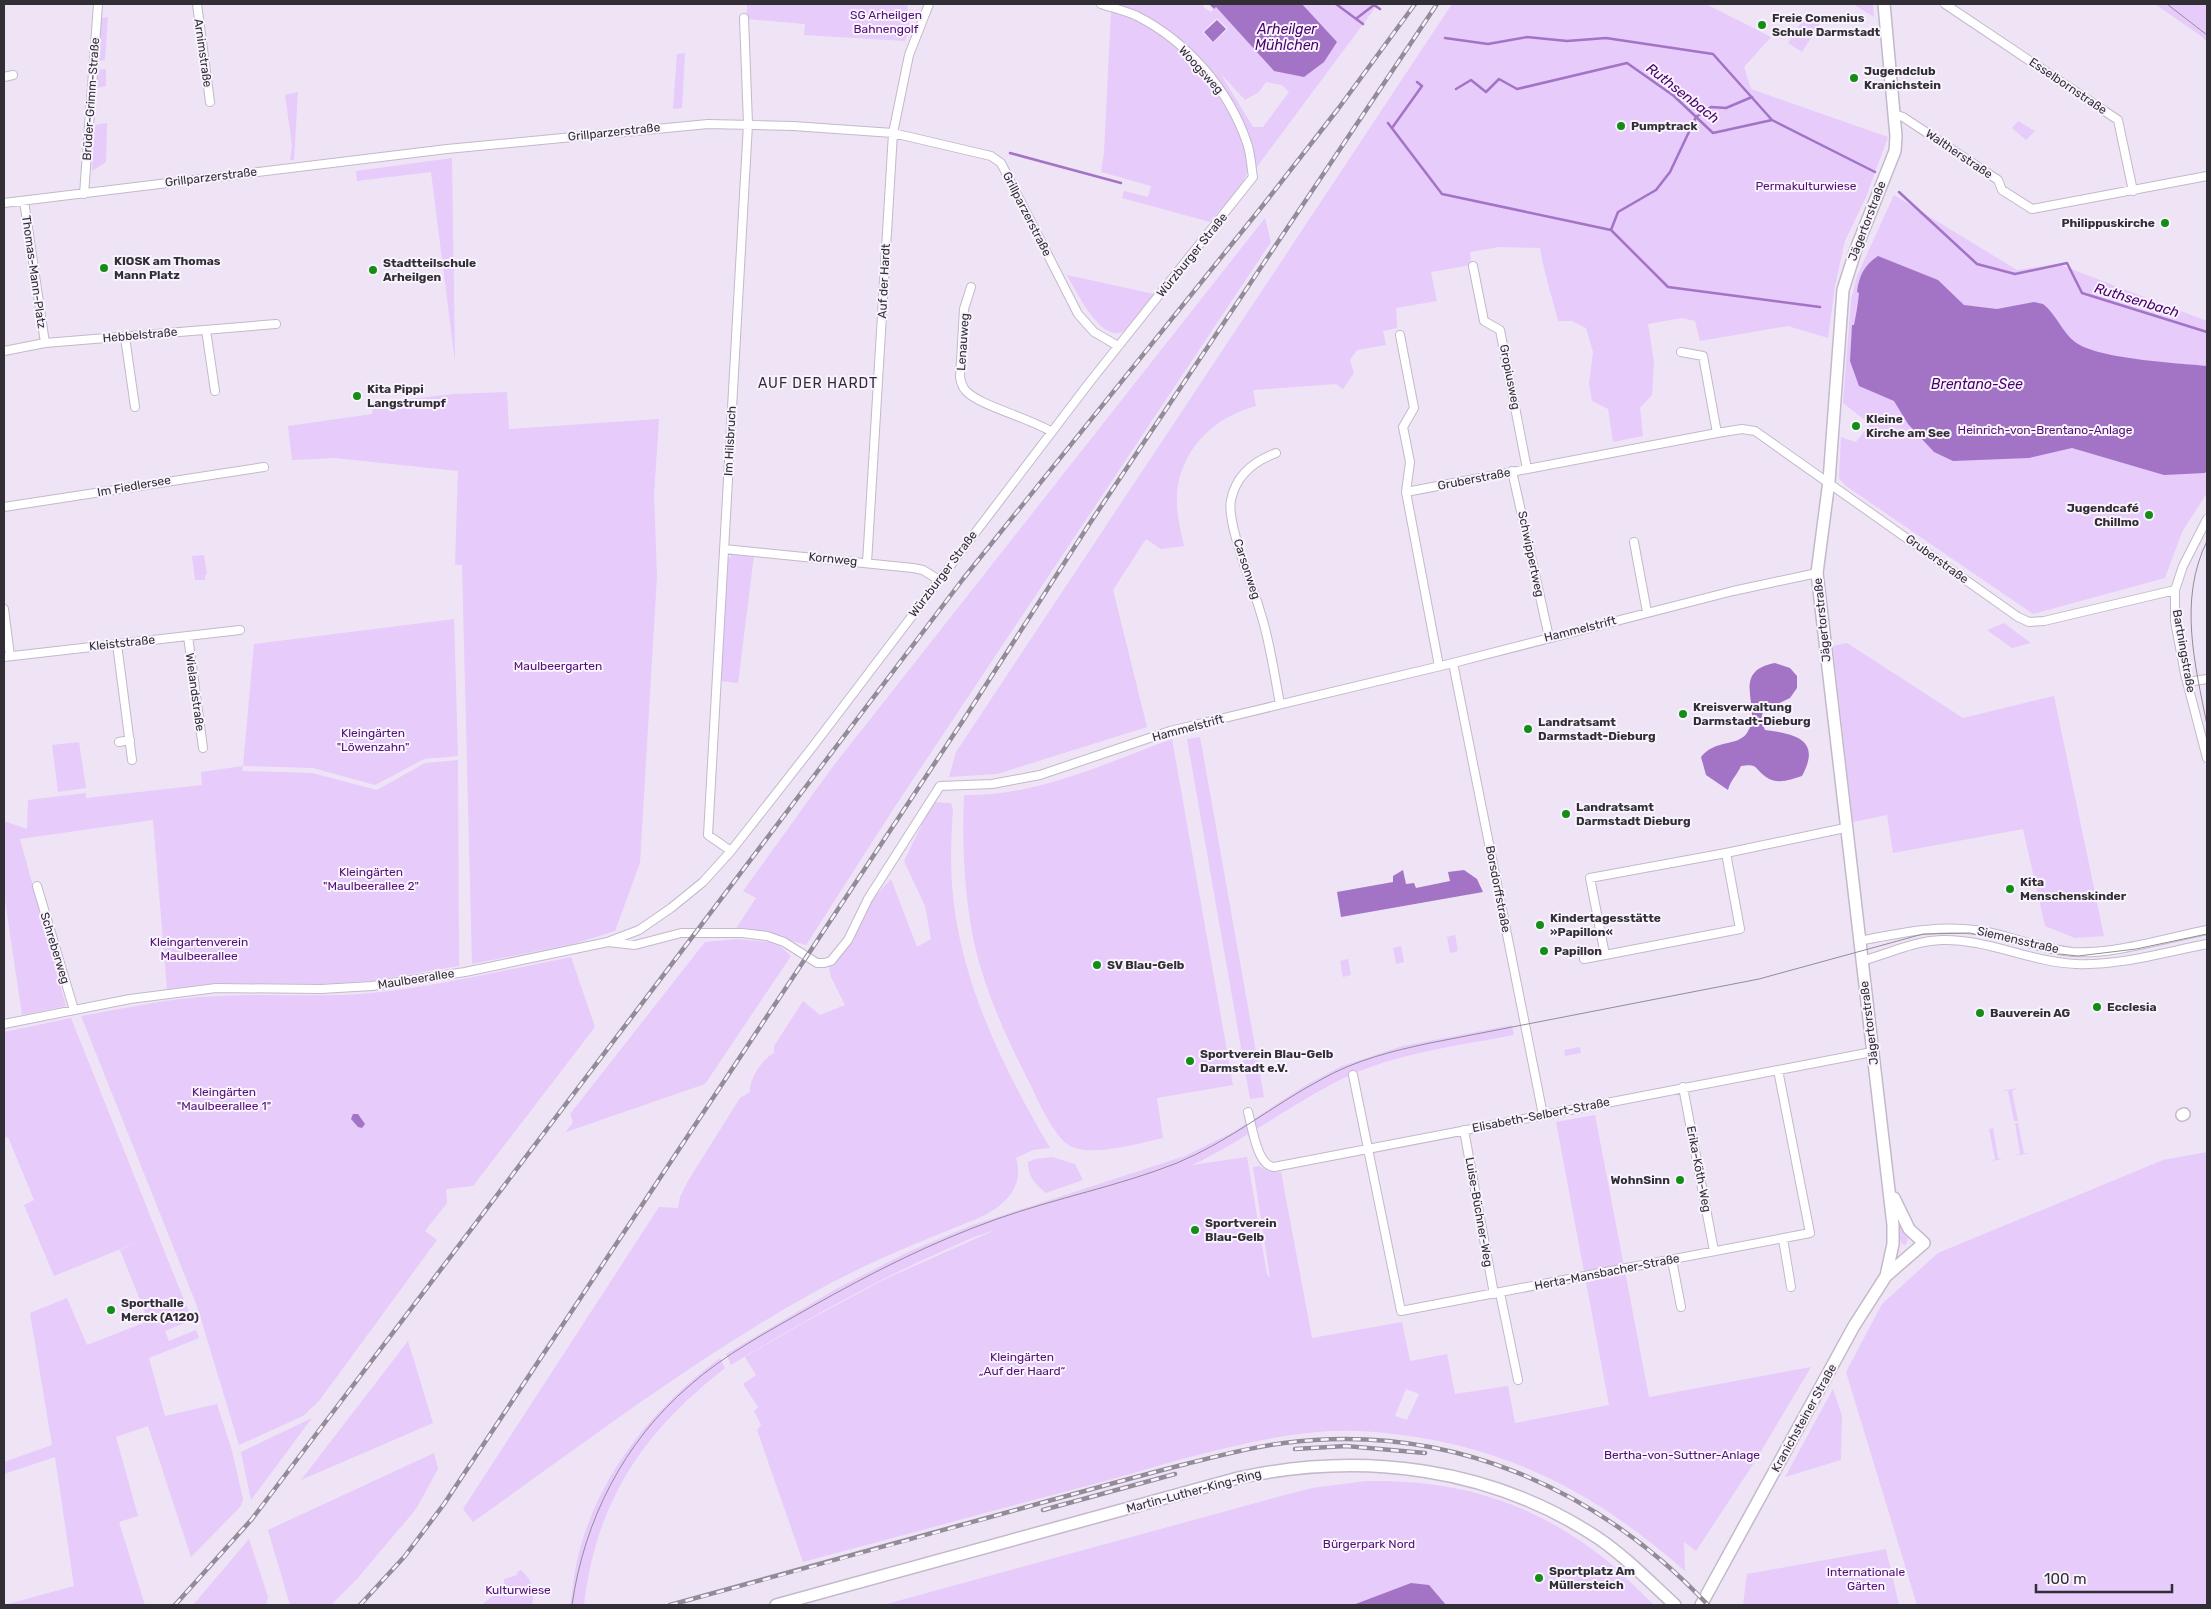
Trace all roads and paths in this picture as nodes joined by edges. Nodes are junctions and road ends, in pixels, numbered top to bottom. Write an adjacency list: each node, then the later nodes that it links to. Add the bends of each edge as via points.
1 (98, 4): 17 (street, Brüder-Grimm-Straße)
2 (196, 4): 10 (street, Arnimstraße)
3 (929, 4): 13 (street, Auf der Hardt, via 909,55)
4 (1101, 4): 15 (street, Woogsweg, via 1136,16 1162,31 1209,75 1231,107 1248,144)
5 (1884, 4): 11 (street, Jägertorstraße)
6 (1945, 4): 16 (street, Esselbornstraße, via 2118,120)
7 (744, 18): 12 (street, Im Hilsbruch)
8 (13, 75): 9 (street)
9 (4, 76)
10 (210, 102)
11 (1894, 114): 16 (street, Waltherstraße, via 1998,180 2002,190 2032,209); 38 (street, Jägertorstraße, via 1894,151 1843,290)
12 (748, 124): 13 (street, Grillparzerstraße); 17 (street, Grillparzerstraße, via 680,126 454,148); 43 (street, Im Hilsbruch)
13 (893, 133): 27 (street, Grillparzerstraße, via 991,156 1002,163 1078,314 1094,332); 44 (street, Auf der Hardt)
14 (2207, 176): 16 (street)
15 (1253, 177): 27 (street, Würzburger Straße)
16 (2133, 191)
17 (84, 194): 18 (street, Grillparzerstraße)
18 (24, 201): 19 (street, Grillparzerstraße); 26 (street, Thomas-Mann-Platz)
19 (4, 203)
20 (1473, 266): 36 (street, Gropiusweg, via 1484,321 1500,330)
21 (971, 287): 32 (street, Lenauweg, via 964,309 962,386 975,398 1034,421)
22 (276, 324): 23 (street, Hebbelstraße)
23 (206, 330): 25 (street, Hebbelstraße); 30 (street)
24 (1400, 335): 39 (street, via 1414,408 1403,427 1410,462)
25 (125, 337): 26 (street, Hebbelstraße); 31 (street)
26 (45, 343): 28 (street, Hebbelstraße)
27 (1118, 346): 32 (street, Würzburger Straße)
28 (4, 351)
29 (1681, 352): 33 (street, via 1703,356)
30 (215, 391)
31 (135, 407)
32 (1052, 432): 46 (street, Würzburger Straße)
33 (1717, 433): 36 (street, Gruberstraße); 38 (street, Gruberstraße, via 1742,429 1755,431)
34 (1276, 453): 59 (street, Carsonweg, via 1248,468 1237,482 1230,501 1238,548 1261,612)
35 (264, 467): 40 (street, Im Fiedlersee)
36 (1527, 469): 37 (street, Gruberstraße)
37 (1512, 472): 39 (street, Gruberstraße); 52 (street, Schwippertweg)
38 (1829, 481): 45 (street, Jägertorstraße); 47 (street, Gruberstraße, via 2018,618 2029,622)
39 (1406, 492): 56 (street)
40 (4, 507)
41 (2207, 518): 47 (street, Bartningstraße)
42 (1634, 542): 49 (street)
43 (724, 549): 44 (street, Kornweg); 66 (street, Im Hilsbruch, via 708,835)
44 (867, 563): 46 (street, Kornweg, via 923,570)
45 (1817, 573): 49 (street, Hammelstrift); 65 (street, Jägertorstraße)
46 (939, 580): 66 (street, Würzburger Straße)
47 (2175, 590): 58 (street, Bartningstraße, via 2176,621)
48 (4, 610): 54 (street)
49 (1647, 612): 52 (street, Hammelstrift)
50 (240, 630): 51 (street, Kleiststraße)
51 (188, 636): 53 (street, Kleiststraße); 62 (street, Wielandstraße)
52 (1549, 638): 55 (street, Hammelstrift)
53 (117, 644): 54 (street, Kleiststraße); 60 (street)
54 (7, 656)
55 (1453, 662): 56 (street, Hammelstrift); 84 (street, Borsdorffstraße)
56 (1439, 666): 59 (street, Hammelstrift)
57 (2207, 679): 58 (street)
58 (2188, 682): 63 (street, Bartningstraße)
59 (1280, 704): 76 (street, Hammelstrift, via 1170,730 1040,775 992,784 940,786 868,899 848,940 831,961)
60 (130, 740): 61 (street); 64 (street)
61 (119, 742)
62 (203, 748)
63 (2207, 758)
64 (132, 760)
65 (1845, 828): 67 (street); 70 (street, Jägertorstraße)
66 (731, 851): 71 (street, Würzburger Straße, via 703,882 671,908 639,930)
67 (1726, 853): 73 (street, via 1740,929); 73 (street, via 1590,878)
68 (37, 886): 77 (street, Schreberweg)
69 (2207, 930): 70 (street, Siemensstraße, via 2090,952 2056,950 1962,928 1922,930)
70 (1859, 941): 75 (street, Jägertorstraße)
71 (608, 942): 76 (street, Maulbeerallee, via 635,945 682,933 742,933 784,942); 77 (street, Maulbeerallee, via 465,972 372,986 216,988)
72 (2207, 944): 75 (street, Siemensstraße, via 2116,961 2079,964 1975,943 1941,940 1916,943)
73 (1605, 955): 74 (street)
74 (1584, 959)
75 (1861, 961): 79 (street, Jägertorstraße)
76 (820, 964)
77 (74, 1010): 78 (street, Maulbeerallee)
78 (4, 1024)
79 (1872, 1052): 80 (street, Elisabeth-Selbert-Straße); 87 (street, Jägertorstraße)
80 (1778, 1070): 82 (street, Elisabeth-Selbert-Straße); 89 (street, Herta-Mansbacher-Straße, via 1810,1233)
81 (1353, 1074): 86 (street)
82 (1683, 1087): 84 (street, Elisabeth-Selbert-Straße); 91 (street, Erika-Köth-Weg)
83 (1248, 1112): 86 (street, Elisabeth-Selbert-Straße, via 1261,1158 1271,1167)
84 (1543, 1115): 85 (street, Elisabeth-Selbert-Straße)
85 (1464, 1130): 86 (street, Elisabeth-Selbert-Straße); 96 (street, Luise-Büchner-Weg)
86 (1369, 1150): 96 (street, Herta-Mansbacher-Straße, via 1402,1311)
87 (1888, 1184): 88 (street, Jägertorstraße); 90 (street, Jägertorstraße, via 1902,1219)
88 (1894, 1235): 92 (street, Jägertorstraße); 94 (street, Jägertorstraße)
89 (1783, 1239): 91 (street, Herta-Mansbacher-Straße); 95 (street)
90 (1924, 1243): 92 (street, Kranichsteiner Straße)
91 (1714, 1251): 93 (street, Herta-Mansbacher-Straße)
92 (1907, 1257): 94 (street, Kranichsteiner Straße)
93 (1672, 1260): 96 (street, Herta-Mansbacher-Straße); 97 (street)
94 (1886, 1276): 101 (street, Kranichsteiner Straße, via 1854,1326)
95 (1791, 1287)
96 (1497, 1293): 98 (street, Luise-Büchner-Weg)
97 (1681, 1307)
98 (1518, 1380)
99 (776, 1605): 100 (street, Martin-Luther-King-Ring, via 1238,1478 1289,1469 1342,1465 1393,1466 1426,1471 1490,1485 1526,1498 1599,1539 1626,1559)
100 (1675, 1605)
101 (1701, 1605)

